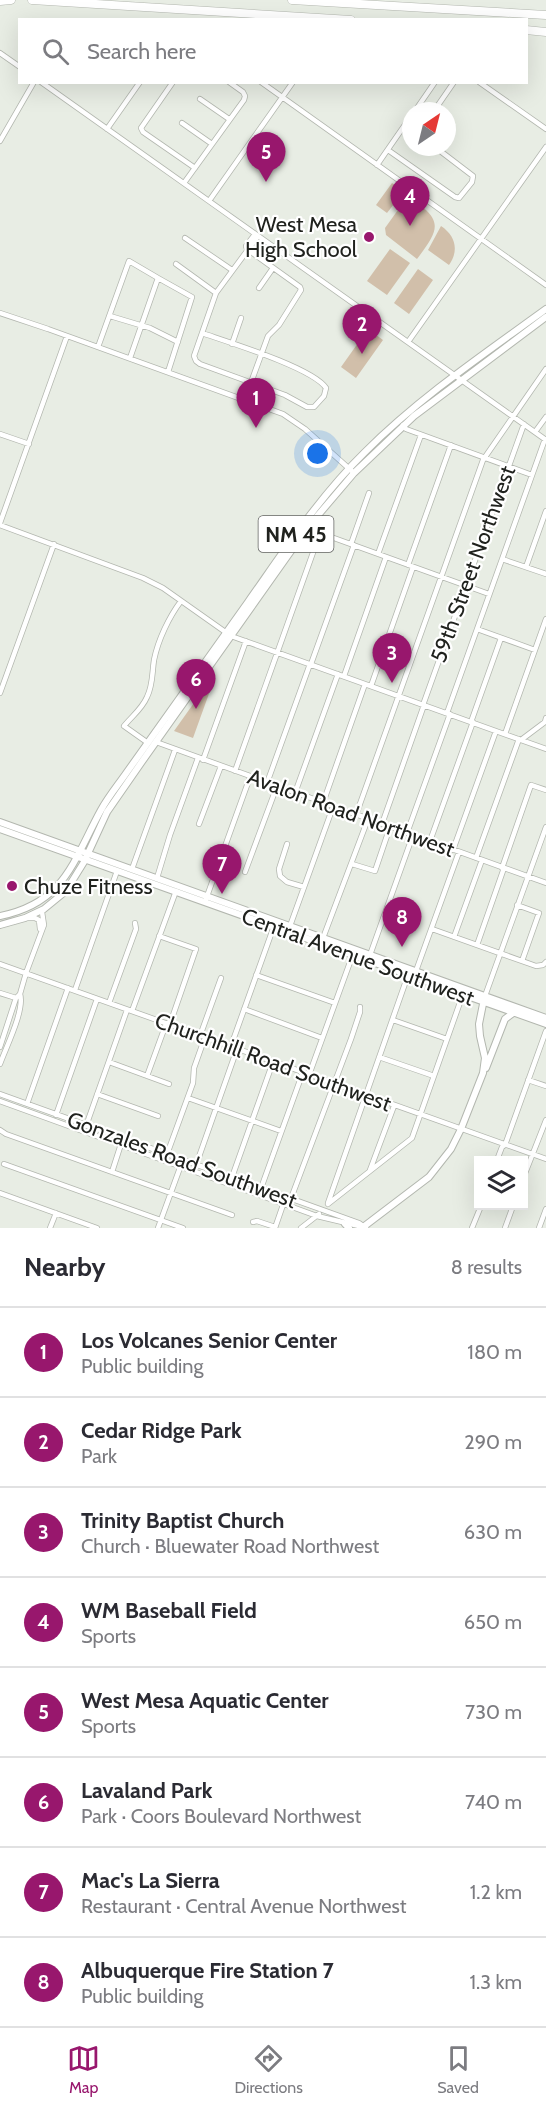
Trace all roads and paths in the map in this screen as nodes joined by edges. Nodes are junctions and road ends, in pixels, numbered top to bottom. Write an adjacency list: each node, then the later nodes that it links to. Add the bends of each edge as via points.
1 (12, 0): 4 (highway)
2 (32, 0): 6 (highway)
3 (292, 0): 5 (highway)
4 (0, 1)
5 (546, 15)
6 (319, 18)
7 (528, 30): 8 (highway)
8 (546, 32)
9 (0, 53): 10 (street)
10 (18, 66)
11 (33, 84): 30 (street)
12 (44, 84): 27 (street)
13 (139, 84): 27 (street)
14 (172, 84): 36 (street, via 141,128)
15 (232, 84): 25 (street, via 245,96)
16 (264, 84): 21 (street)
17 (292, 84): 21 (street)
18 (434, 84): 23 (street)
19 (453, 84): 24 (street)
20 (482, 84): 29 (street)
21 (282, 98): 35 (street); 38 (street)
22 (200, 99): 25 (street)
23 (421, 102)
24 (440, 102)
25 (229, 119): 31 (street)
26 (182, 123): 31 (street)
27 (107, 129): 37 (street)
28 (402, 129): 33 (street)
29 (546, 129)
30 (0, 141)
31 (212, 144): 36 (street)
32 (546, 147): 41 (street)
33 (388, 150): 34 (street, via 459,198 473,176); 35 (street)
34 (447, 156)
35 (377, 165): 41 (street)
36 (195, 168): 37 (street)
37 (184, 183): 38 (street)
38 (209, 201): 39 (street)
39 (256, 235): 42 (street); 59 (street)
40 (185, 238): 45 (street)
41 (481, 239): 47 (street); 59 (street)
42 (246, 249): 44 (street); 45 (street)
43 (176, 264): 49 (street)
44 (273, 268): 48 (street); 62 (street, via 301,290 268,336)
45 (232, 270): 49 (street)
46 (158, 278): 52 (street, via 129,261); 55 (street); 58 (street, via 192,297)
47 (546, 285)
48 (260, 288)
49 (216, 293): 56 (street)
50 (546, 309): 66 (main road, NM 45)
51 (0, 313): 57 (street)
52 (110, 316): 55 (street); 61 (street)
53 (546, 317): 66 (main road, NM 45)
54 (241, 318): 60 (street)
55 (141, 326): 58 (street); 63 (street)
56 (202, 333): 60 (street); 67 (street, via 194,356 196,361)
57 (67, 336): 61 (street); 79 (street)
58 (178, 342): 65 (street)
59 (408, 342): 66 (street)
60 (232, 344): 62 (street)
61 (98, 347): 63 (street)
62 (262, 355): 67 (street); 67 (street, via 322,383 326,392 314,407 307,407)
63 (130, 358): 65 (street)
64 (546, 369): 70 (street)
65 (168, 372): 68 (street)
66 (458, 378): 69 (main road, NM 45); 70 (street); 73 (main road, NM 45)
67 (252, 382): 68 (street)
68 (245, 399): 84 (street, via 298,423)
69 (412, 409): 73 (main road); 74 (main road, NM 45)
70 (512, 417): 72 (street); 82 (street)
71 (546, 417): 75 (street)
72 (524, 424): 75 (street); 83 (street, 59th Street Northwest)
73 (403, 425): 77 (street); 81 (main road, NM 45)
74 (389, 430): 81 (main road); 84 (main road, NM 45)
75 (535, 432): 78 (street)
76 (0, 434): 79 (street)
77 (421, 435): 80 (street); 93 (street)
78 (545, 440): 85 (street)
79 (29, 444): 88 (street)
80 (451, 446): 82 (street); 96 (street)
81 (378, 448): 84 (main road, NM 45)
82 (484, 457): 83 (street); 99 (street)
83 (508, 466): 85 (street); 100 (street, 59th Street Northwest)
84 (351, 471): 89 (main road, NM 45); 89 (main road, NM 45, via 315,509)
85 (532, 475): 95 (street)
86 (369, 493): 92 (street)
87 (546, 511): 97 (street)
88 (0, 524): 91 (street)
89 (305, 526): 90 (street); 105 (main road, NM 45); 105 (main road, NM 45, via 295,546)
90 (320, 533): 92 (street); 109 (street)
91 (54, 544): 102 (street, via 135,574); 113 (street)
92 (352, 545): 93 (street); 110 (street)
93 (378, 554): 94 (street)
94 (386, 557): 96 (street); 111 (street)
95 (502, 559): 97 (street); 101 (street)
96 (411, 566): 99 (street); 112 (street)
97 (526, 567): 98 (street)
98 (546, 574)
99 (441, 577): 100 (street); 114 (street)
100 (465, 585): 101 (street); 115 (street, 59th Street Northwest)
101 (489, 594): 104 (street)
102 (181, 601): 105 (street); 124 (street, via 168,618 146,700 124,726)
103 (546, 619): 108 (street)
104 (477, 629): 106 (street); 116 (street)
105 (229, 634): 107 (street); 117 (main road, NM 45); 123 (main road, NM 45)
106 (501, 638): 108 (street); 119 (street)
107 (246, 641): 109 (street); 127 (street)
108 (535, 650): 121 (street)
109 (278, 652): 110 (street); 130 (street)
110 (310, 664): 111 (street); 132 (street)
111 (341, 675): 112 (street); 135 (street)
112 (368, 685): 114 (street); 136 (street)
113 (0, 693)
114 (398, 696): 115 (street); 139 (street)
115 (424, 705): 116 (street); 143 (street, 59th Street Northwest)
116 (449, 714): 119 (street); 147 (street)
117 (164, 720): 123 (main road); 124 (main road, NM 45)
118 (546, 721): 122 (street)
119 (472, 722): 120 (street); 149 (street)
120 (496, 731): 121 (street); 152 (street)
121 (505, 734): 122 (street)
122 (520, 739): 125 (street); 155 (street)
123 (156, 742): 126 (street, Avalon Road Northwest); 128 (main road, NM 45)
124 (148, 743): 128 (main road); 138 (main road, NM 45)
125 (546, 749)
126 (175, 750): 127 (street, Avalon Road Northwest); 160 (street)
127 (200, 759): 129 (street, Avalon Road Northwest); 164 (street)
128 (141, 763): 138 (main road, NM 45)
129 (221, 766): 130 (street, Avalon Road Northwest); 142 (street)
130 (235, 771): 131 (street, Avalon Road Northwest)
131 (250, 777): 132 (street, Avalon Road Northwest); 169 (street)
132 (267, 783): 133 (street, Avalon Road Northwest)
133 (277, 786): 135 (street, Avalon Road Northwest); 162 (street)
134 (546, 790): 159 (street, via 531,785)
135 (295, 793): 136 (street, Avalon Road Northwest)
136 (323, 803): 137 (street, Avalon Road Northwest)
137 (333, 807): 139 (street, Avalon Road Northwest); 166 (street)
138 (105, 810): 148 (main road, NM 45)
139 (356, 815): 140 (street, Avalon Road Northwest)
140 (368, 819): 143 (street, Avalon Road Northwest); 158 (street)
141 (0, 822): 151 (main road)
142 (199, 824)
143 (381, 824): 144 (street, Avalon Road Northwest)
144 (390, 827): 147 (street, Avalon Road Northwest); 158 (street, via 375,871)
145 (546, 827): 163 (street)
146 (0, 829): 154 (main road, Central Avenue Southwest)
147 (410, 834): 149 (street, Avalon Road Northwest); 186 (street)
148 (91, 838): 151 (main road); 154 (main road, NM 45); 156 (main road, via 95,850)
149 (430, 841): 152 (street, Avalon Road Northwest)
150 (287, 844): 166 (street, via 280,876)
151 (71, 847): 154 (main road)
152 (453, 850): 153 (street, Avalon Road Northwest)
153 (459, 852): 155 (street, Avalon Road Northwest); 178 (street)
154 (83, 855): 156 (main road); 157 (main road, Central Avenue Southwest); 167 (main road, NM 45); 172 (main road, NM 45, via 50,893 26,908)
155 (479, 859): 159 (street, Avalon Road Northwest); 181 (street)
156 (109, 861): 160 (main road)
157 (96, 864): 161 (main road, Central Avenue Southwest); 167 (main road, via 87,866)
158 (352, 864): 182 (street)
159 (503, 868): 163 (street, Avalon Road Northwest); 183 (street)
160 (132, 869): 164 (main road)
161 (117, 871): 168 (main road, Central Avenue Southwest); 196 (street)
162 (245, 872)
163 (527, 877): 165 (street, Avalon Road Northwest); 170 (street)
164 (157, 878): 169 (main road)
165 (546, 883)
166 (304, 887): 177 (street)
167 (66, 891): 171 (main road, NM 45)
168 (176, 891): 169 (main road, Central Avenue Southwest); 180 (street)
169 (206, 899): 176 (main road, Central Avenue Southwest); 177 (main road)
170 (517, 905): 185 (street); 187 (street, via 539,913)
171 (44, 909): 173 (main road, NM 45); 179 (street)
172 (0, 916)
173 (25, 918): 175 (main road, NM 45); 179 (street, via 39,920)
174 (135, 923): 202 (street)
175 (0, 925)
176 (274, 926): 184 (main road, Central Avenue Southwest); 192 (street)
177 (290, 926): 182 (main road)
178 (432, 929): 181 (street); 190 (street)
179 (40, 932): 191 (street)
180 (159, 936): 206 (street); 210 (street, via 196,950 171,1021)
181 (454, 937): 183 (street)
182 (323, 938): 184 (main road)
183 (477, 945): 185 (street)
184 (353, 952): 186 (main road); 193 (main road, Central Avenue Southwest); 203 (street)
185 (500, 953): 187 (street); 201 (street)
186 (370, 955): 190 (main road)
187 (522, 961): 188 (street, via 536,966)
188 (546, 962)
189 (0, 964): 191 (street, Churchhill Road Southwest)
190 (416, 971): 201 (main road)
191 (26, 973): 195 (street, Churchhill Road Southwest); 199 (street)
192 (256, 975): 203 (street); 205 (street)
193 (408, 975): 198 (main road, Central Avenue Southwest); 209 (street)
194 (221, 978): 213 (street)
195 (68, 988): 196 (street, Churchhill Road Southwest); 237 (street)
196 (75, 990): 200 (street, Churchhill Road Southwest)
197 (0, 993): 199 (street)
198 (463, 994): 201 (main road, Central Avenue Southwest); 215 (street)
199 (18, 996): 217 (street); 222 (street, via 22,997 19,1012)
200 (97, 999): 202 (street, Churchhill Road Southwest); 243 (street)
201 (484, 999): 207 (main road, Central Avenue Southwest); 208 (main road); 224 (main road, via 479,1024 485,1058)
202 (109, 1003): 206 (street, Churchhill Road Southwest)
203 (335, 1003): 214 (street)
204 (360, 1007): 229 (street)
205 (244, 1009): 214 (street); 216 (street)
206 (130, 1010): 210 (street, Churchhill Road Southwest); 220 (street)
207 (513, 1013): 211 (main road, Central Avenue Southwest); 224 (main road, via 505,1019)
208 (546, 1018)
209 (393, 1020): 215 (street); 219 (street)
210 (166, 1024): 213 (street, Churchhill Road Southwest); 226 (street)
211 (546, 1024)
212 (546, 1031): 228 (street)
213 (203, 1036): 216 (street, Churchhill Road Southwest); 235 (street)
214 (322, 1038): 225 (street)
215 (447, 1039): 227 (street)
216 (231, 1046): 218 (street, Churchhill Road Southwest)
217 (0, 1047)
218 (237, 1049): 221 (street, Churchhill Road Southwest); 239 (street)
219 (379, 1057): 227 (street); 234 (street)
220 (109, 1062): 226 (street); 232 (street)
221 (273, 1062): 223 (street, Churchhill Road Southwest); 245 (street)
222 (0, 1064)
223 (303, 1072): 225 (street, Churchhill Road Southwest); 249 (street)
224 (483, 1073): 247 (main road)
225 (309, 1075): 229 (street, Churchhill Road Southwest)
226 (147, 1076): 230 (street)
227 (434, 1076): 241 (street)
228 (528, 1080): 231 (street); 252 (street)
229 (333, 1083): 234 (street, Churchhill Road Southwest); 273 (street)
230 (169, 1084)
231 (546, 1086)
232 (97, 1094): 242 (street); 246 (street)
233 (0, 1095): 237 (street, Gonzales Road Southwest)
234 (366, 1095): 238 (street, Churchhill Road Southwest); 275 (street)
235 (188, 1098): 239 (street); 254 (street)
236 (0, 1101): 240 (street, Gonzales Road Southwest)
237 (27, 1104): 240 (street); 243 (street, Gonzales Road Southwest)
238 (394, 1106): 241 (street, Churchhill Road Southwest); 264 (street)
239 (216, 1108): 245 (street); 262 (street)
240 (24, 1110): 243 (street, Gonzales Road Southwest)
241 (420, 1114): 247 (street, Churchhill Road Southwest); 264 (street, via 412,1138)
242 (158, 1116)
243 (56, 1118): 246 (street, Gonzales Road Southwest); 250 (street, Gonzales Road Southwest)
244 (546, 1120): 255 (street)
245 (252, 1121): 249 (street); 267 (street)
246 (86, 1125): 250 (street); 251 (street, Gonzales Road Southwest)
247 (461, 1129): 252 (street, Churchhill Road Southwest); 292 (main road, via 429,1177)
248 (0, 1130): 266 (street)
249 (281, 1131): 269 (street)
250 (84, 1132): 253 (street, Gonzales Road Southwest)
251 (123, 1138): 253 (street); 254 (street, Gonzales Road Southwest)
252 (505, 1144): 255 (street, Churchhill Road Southwest); 256 (street)
253 (121, 1145): 259 (street, Gonzales Road Southwest); 266 (street)
254 (167, 1154): 258 (street, Gonzales Road Southwest); 259 (street)
255 (533, 1155): 257 (street, Churchhill Road Southwest); 260 (street)
256 (499, 1156)
257 (546, 1159)
258 (183, 1160): 262 (street, Gonzales Road Southwest); 263 (street)
259 (165, 1161): 263 (street, Gonzales Road Southwest)
260 (528, 1163)
261 (4, 1164): 283 (street)
262 (196, 1165): 265 (street); 267 (street, Gonzales Road Southwest)
263 (180, 1166): 265 (street, Gonzales Road Southwest); 271 (street)
264 (370, 1170): 275 (street)
265 (194, 1171): 268 (street, Gonzales Road Southwest)
266 (112, 1172): 271 (street)
267 (232, 1178): 268 (street); 269 (street, Gonzales Road Southwest)
268 (230, 1184): 272 (street, Gonzales Road Southwest)
269 (261, 1188): 272 (street); 273 (street, Gonzales Road Southwest)
270 (0, 1193): 280 (street)
271 (171, 1193): 281 (street); 283 (street)
272 (259, 1194): 274 (street, Gonzales Road Southwest)
273 (289, 1198): 274 (street); 277 (street, Gonzales Road Southwest)
274 (286, 1204): 282 (street, Gonzales Road Southwest); 290 (street)
275 (328, 1204): 277 (street)
276 (546, 1209): 295 (street)
277 (324, 1210): 282 (street); 292 (street, Gonzales Road Southwest, via 359,1222)
278 (479, 1210): 293 (street)
279 (512, 1210): 294 (street)
280 (56, 1213): 286 (street); 287 (street)
281 (232, 1215)
282 (320, 1216): 285 (street, Gonzales Road Southwest); 291 (street)
283 (161, 1220): 288 (street); 289 (street)
284 (253, 1222): 290 (street)
285 (347, 1226): 292 (street, Gonzales Road Southwest)
286 (50, 1228)
287 (97, 1228)
288 (158, 1228)
289 (183, 1228)
290 (275, 1228)
291 (301, 1228)
292 (364, 1228)
293 (472, 1228)
294 (505, 1228)
295 (539, 1228)

